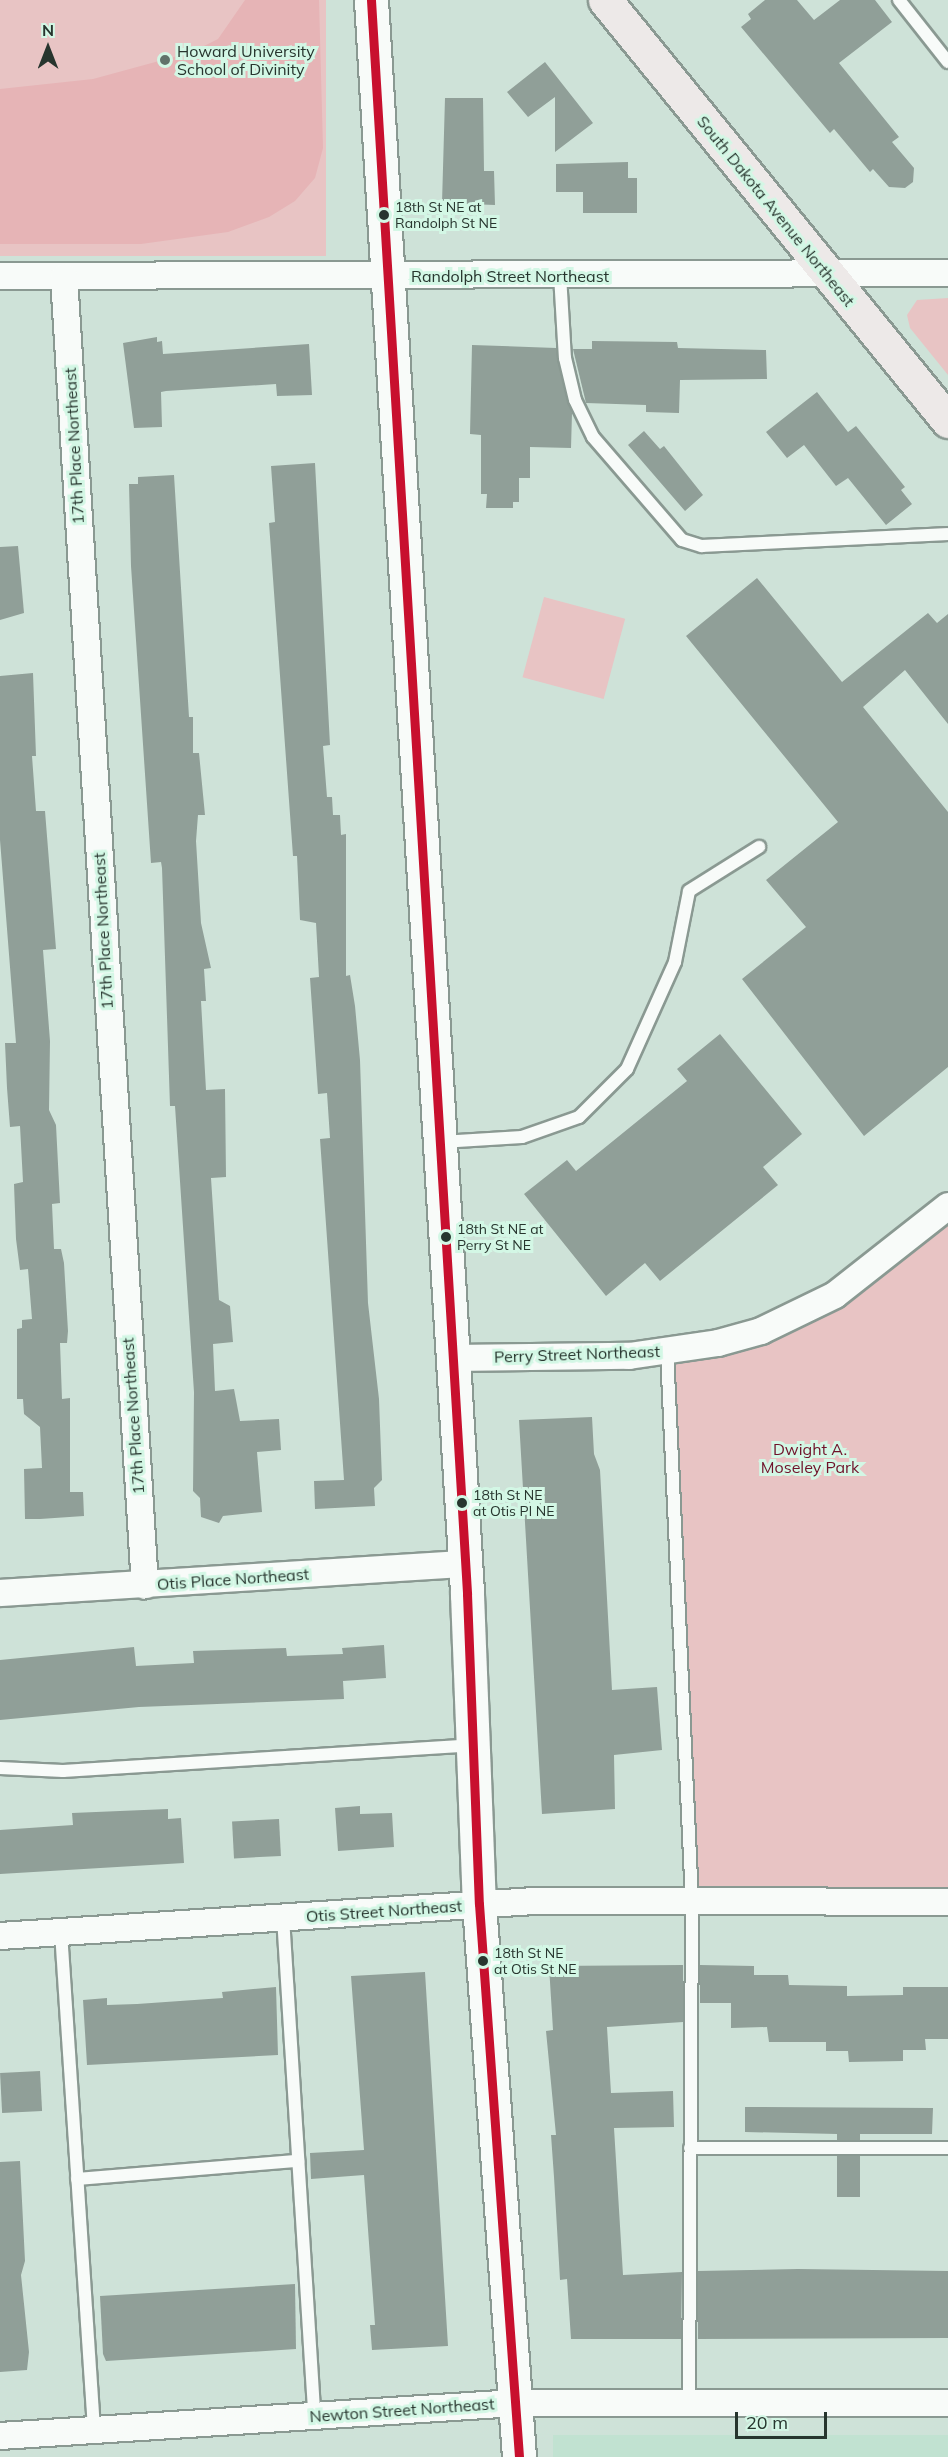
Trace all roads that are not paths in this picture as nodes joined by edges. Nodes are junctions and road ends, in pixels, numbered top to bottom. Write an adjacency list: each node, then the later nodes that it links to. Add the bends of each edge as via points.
1 (371, 0): 9 (main road)
2 (605, 0): 7 (main road, South Dakota Avenue Northeast)
3 (899, 0): 4 (lane)
4 (948, 62)
5 (948, 273): 7 (street, Randolph Street Northeast)
6 (560, 275): 7 (street, Randolph Street Northeast); 9 (street, Randolph Street Northeast); 12 (lane, via 565,358 575,400 594,437 682,540 702,546)
7 (828, 275): 11 (main road, South Dakota Avenue Northeast)
8 (0, 276): 10 (street, Randolph Street Northeast)
9 (388, 276): 10 (street, Randolph Street Northeast); 14 (main road)
10 (64, 277): 19 (street, 17th Place Northeast)
11 (948, 422)
12 (948, 534)
13 (759, 847): 14 (lane, via 689,891 675,962 627,1069 579,1117 522,1137)
14 (440, 1142): 17 (main road)
15 (948, 1206): 16 (street, Perry Street Northeast, via 863,1275 811,1309 761,1331)
16 (667, 1352): 17 (street, Perry Street Northeast); 23 (lane)
17 (453, 1358): 18 (main road)
18 (465, 1564): 19 (street, Otis Place Northeast); 21 (main road)
19 (145, 1585): 20 (street, Otis Place Northeast)
20 (0, 1593)
21 (472, 1745): 22 (lane, via 63,1771); 25 (main road)
22 (0, 1768)
23 (692, 1901): 24 (street, Otis Street Northeast); 25 (street, Otis Street Northeast); 29 (lane)
24 (948, 1902)
25 (479, 1904): 26 (street, Otis Street Northeast); 33 (main road)
26 (283, 1917): 27 (street, Otis Street Northeast); 31 (lane)
27 (61, 1932): 28 (street, Otis Street Northeast); 32 (lane)
28 (0, 1936)
29 (690, 2148): 30 (lane); 34 (lane)
30 (948, 2148)
31 (298, 2161): 32 (lane); 36 (lane)
32 (77, 2179): 37 (lane)
33 (516, 2403): 34 (street, Newton Street Northeast); 36 (street, Newton Street Northeast); 39 (main road)
34 (688, 2403): 35 (street, Newton Street Northeast)
35 (948, 2403)
36 (314, 2416): 37 (street, Newton Street Northeast)
37 (94, 2430): 38 (street, Newton Street Northeast)
38 (0, 2436)
39 (519, 2457)

